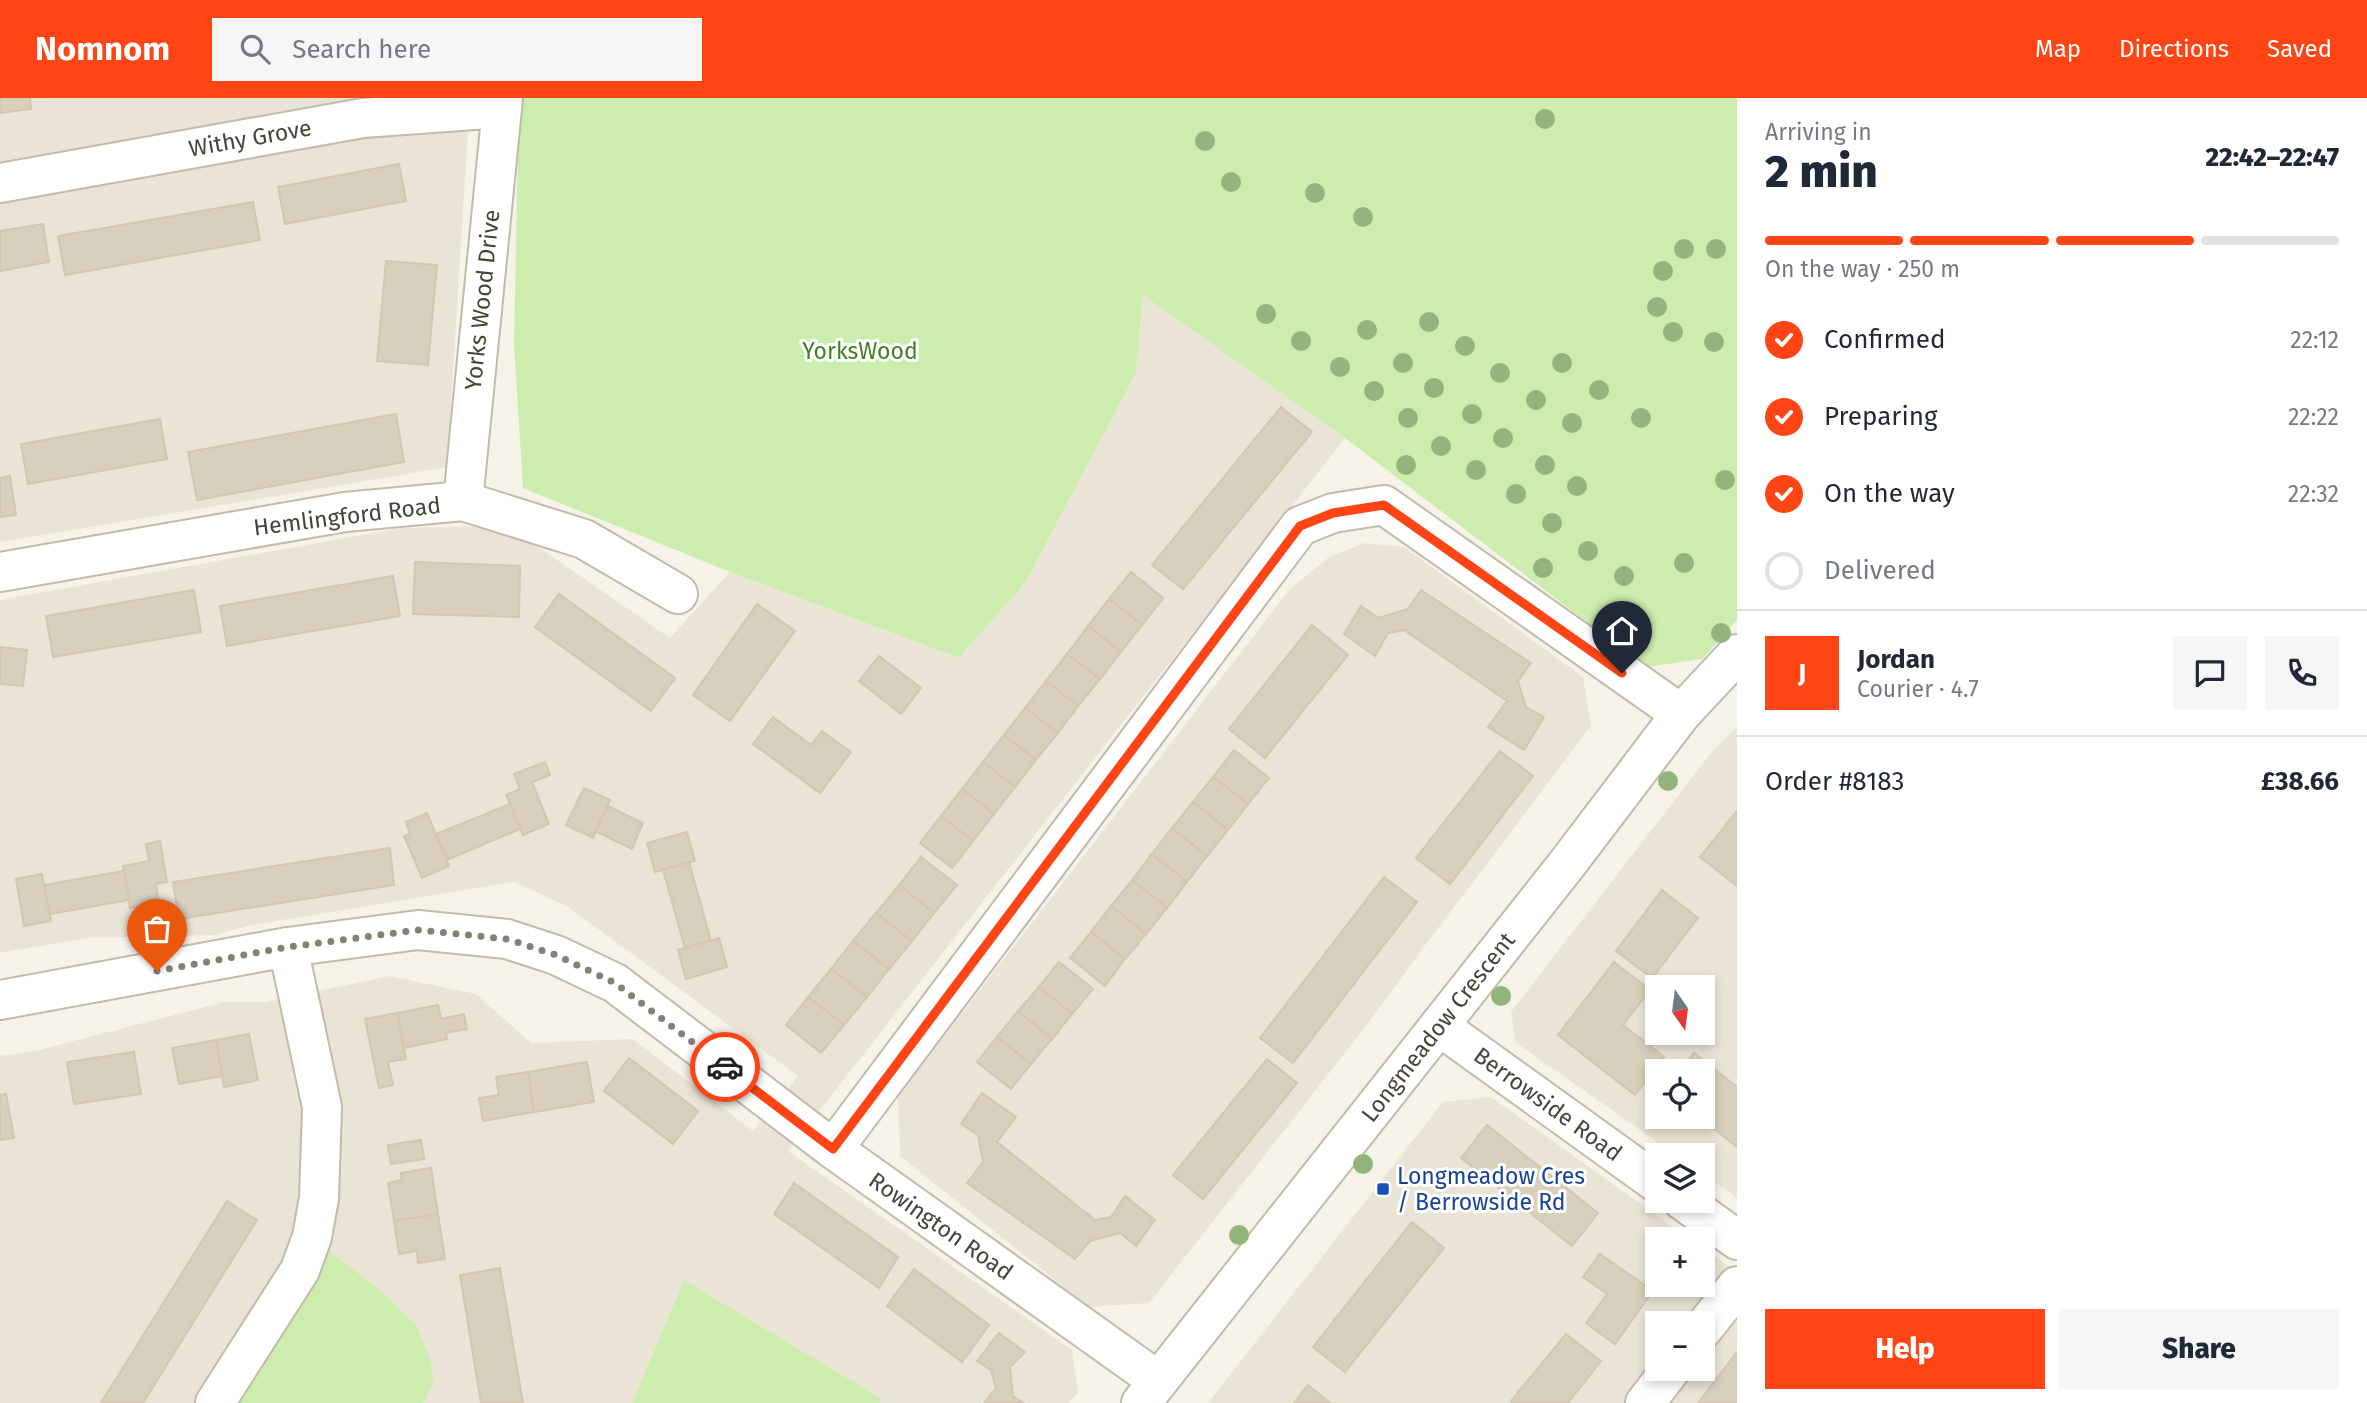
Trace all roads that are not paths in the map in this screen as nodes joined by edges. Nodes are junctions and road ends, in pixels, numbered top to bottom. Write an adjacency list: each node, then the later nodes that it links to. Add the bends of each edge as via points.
1 (502, 103): 2 (street, Withy Grove, via 363,118); 3 (street, Yorks Wood Drive)
2 (0, 183)
3 (463, 501): 4 (street, Hemlingford Road, via 345,512); 5 (street, Hemlingford Road, via 584,539)
4 (0, 572)
5 (678, 594)
6 (1737, 654): 7 (street, Longmeadow Crescent)
7 (1681, 714): 10 (street, Longmeadow Crescent); 11 (street, via 1384,505 1333,513 1300,526)
8 (288, 947): 9 (street, Rowington Road); 11 (street, Rowington Road, via 418,930 507,939 556,955 615,983); 19 (street, via 321,1107 319,1198 313,1237 300,1270)
9 (0, 1000)
10 (1439, 1026): 12 (street, Berrowside Road); 18 (street, Longmeadow Crescent)
11 (833, 1149): 18 (street, Rowington Road)
12 (1645, 1174)
13 (1700, 1213): 14 (street)
14 (1737, 1240)
15 (1737, 1286): 16 (street)
16 (1715, 1314)
17 (1662, 1381): 20 (street)
18 (1149, 1391)
19 (215, 1403)
20 (1645, 1403)

